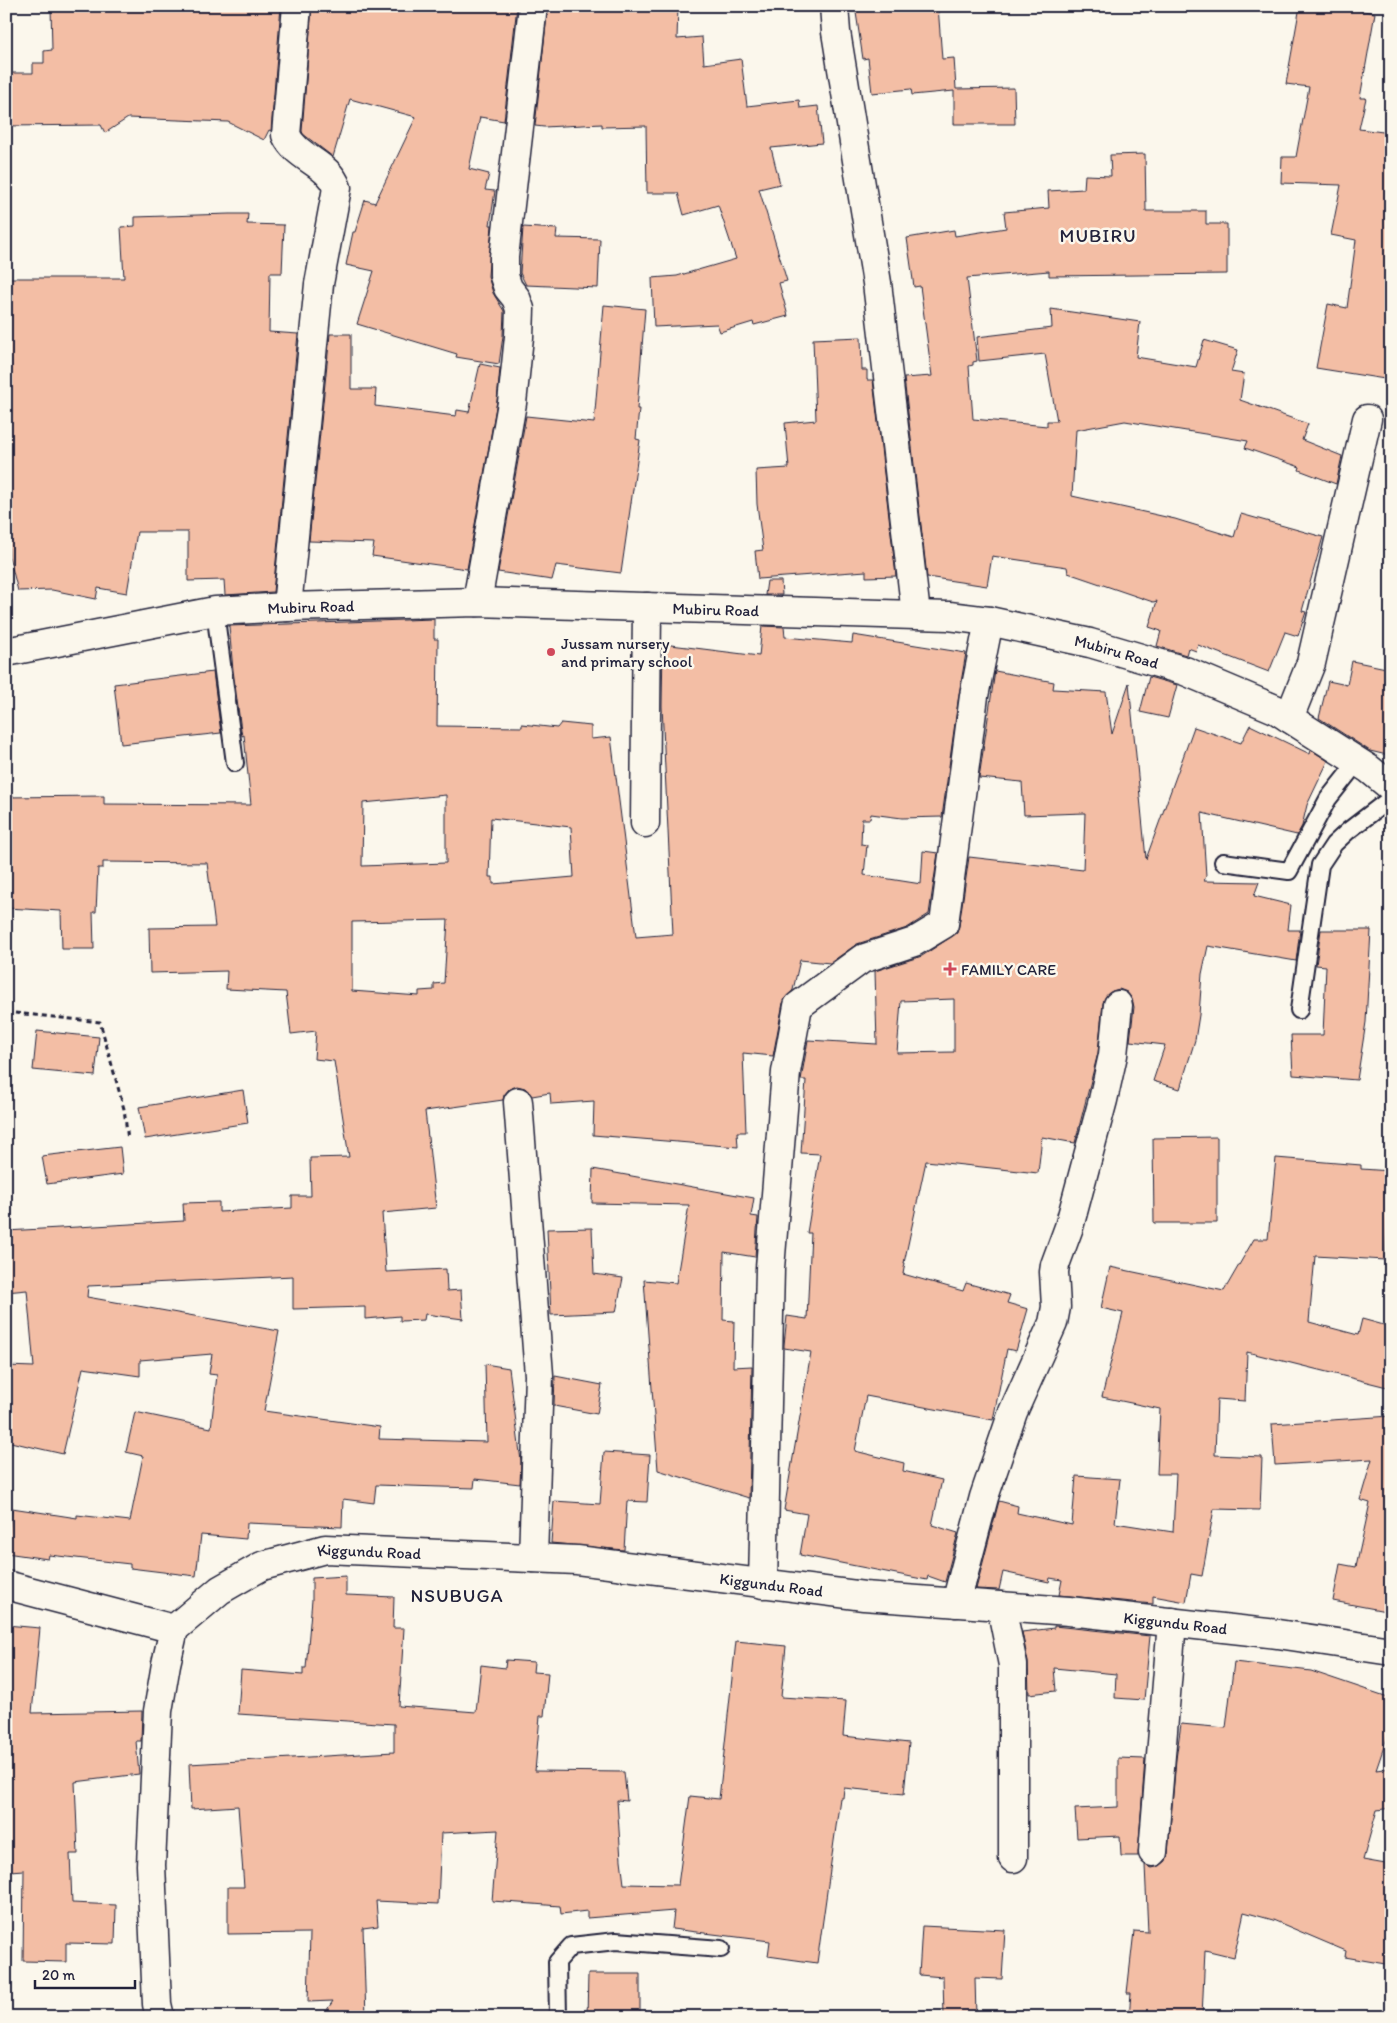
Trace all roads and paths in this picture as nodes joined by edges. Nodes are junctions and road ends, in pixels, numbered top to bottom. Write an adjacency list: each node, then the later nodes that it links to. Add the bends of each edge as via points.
1 (297, 6): 6 (street, via 286,135 292,145 334,179 337,188 319,284)
2 (533, 6): 5 (street, via 504,257 504,276 520,309 519,336 512,403)
3 (834, 6): 9 (street, via 877,283)
4 (1367, 418): 12 (street, via 1310,662)
5 (477, 602): 6 (street, Mubiru Road); 7 (street, Mubiru Road)
6 (287, 606): 8 (street, Mubiru Road)
7 (647, 607): 9 (street, Mubiru Road); 17 (street)
8 (215, 612): 11 (street, Mubiru Road); 14 (lane)
9 (916, 614): 10 (street, Mubiru Road)
10 (989, 621): 12 (street, Mubiru Road, via 1090,643 1185,671); 25 (street, via 974,696 944,924 914,942 862,959 798,1006 786,1072 770,1268)
11 (6, 652)
12 (1289, 718): 13 (street, Mubiru Road)
13 (1358, 761): 15 (street, Mubiru Road); 18 (lane, via 1328,799 1289,871)
14 (235, 763)
15 (1391, 787)
16 (1391, 798): 20 (lane, via 1334,844 1320,865)
17 (645, 823)
18 (1223, 862)
19 (1118, 1005): 27 (street, via 1113,1055 1103,1100 1054,1272 1056,1307 1053,1323 1012,1412 984,1497)
20 (1299, 1010)
21 (6, 1012): 23 (path, via 100,1022 124,1110)
22 (518, 1102): 24 (street, via 539,1375)
23 (128, 1140)
24 (533, 1558): 25 (street, Kiggundu Road, via 577,1560); 30 (street, Kiggundu Road, via 325,1549 262,1566 220,1590)
25 (763, 1584): 27 (street, Kiggundu Road)
26 (6, 1585): 30 (street)
27 (956, 1603): 28 (street, Kiggundu Road)
28 (1001, 1606): 29 (street, Kiggundu Road); 33 (street, via 1013,1666)
29 (1172, 1622): 31 (street, Kiggundu Road); 32 (street)
30 (174, 1629): 35 (street, via 158,1711 152,1865)
31 (1391, 1651)
32 (1153, 1852)
33 (1013, 1858)
34 (721, 1950): 36 (lane, via 616,1941 570,1946 557,1962)
35 (160, 2017)
36 (558, 2017)

